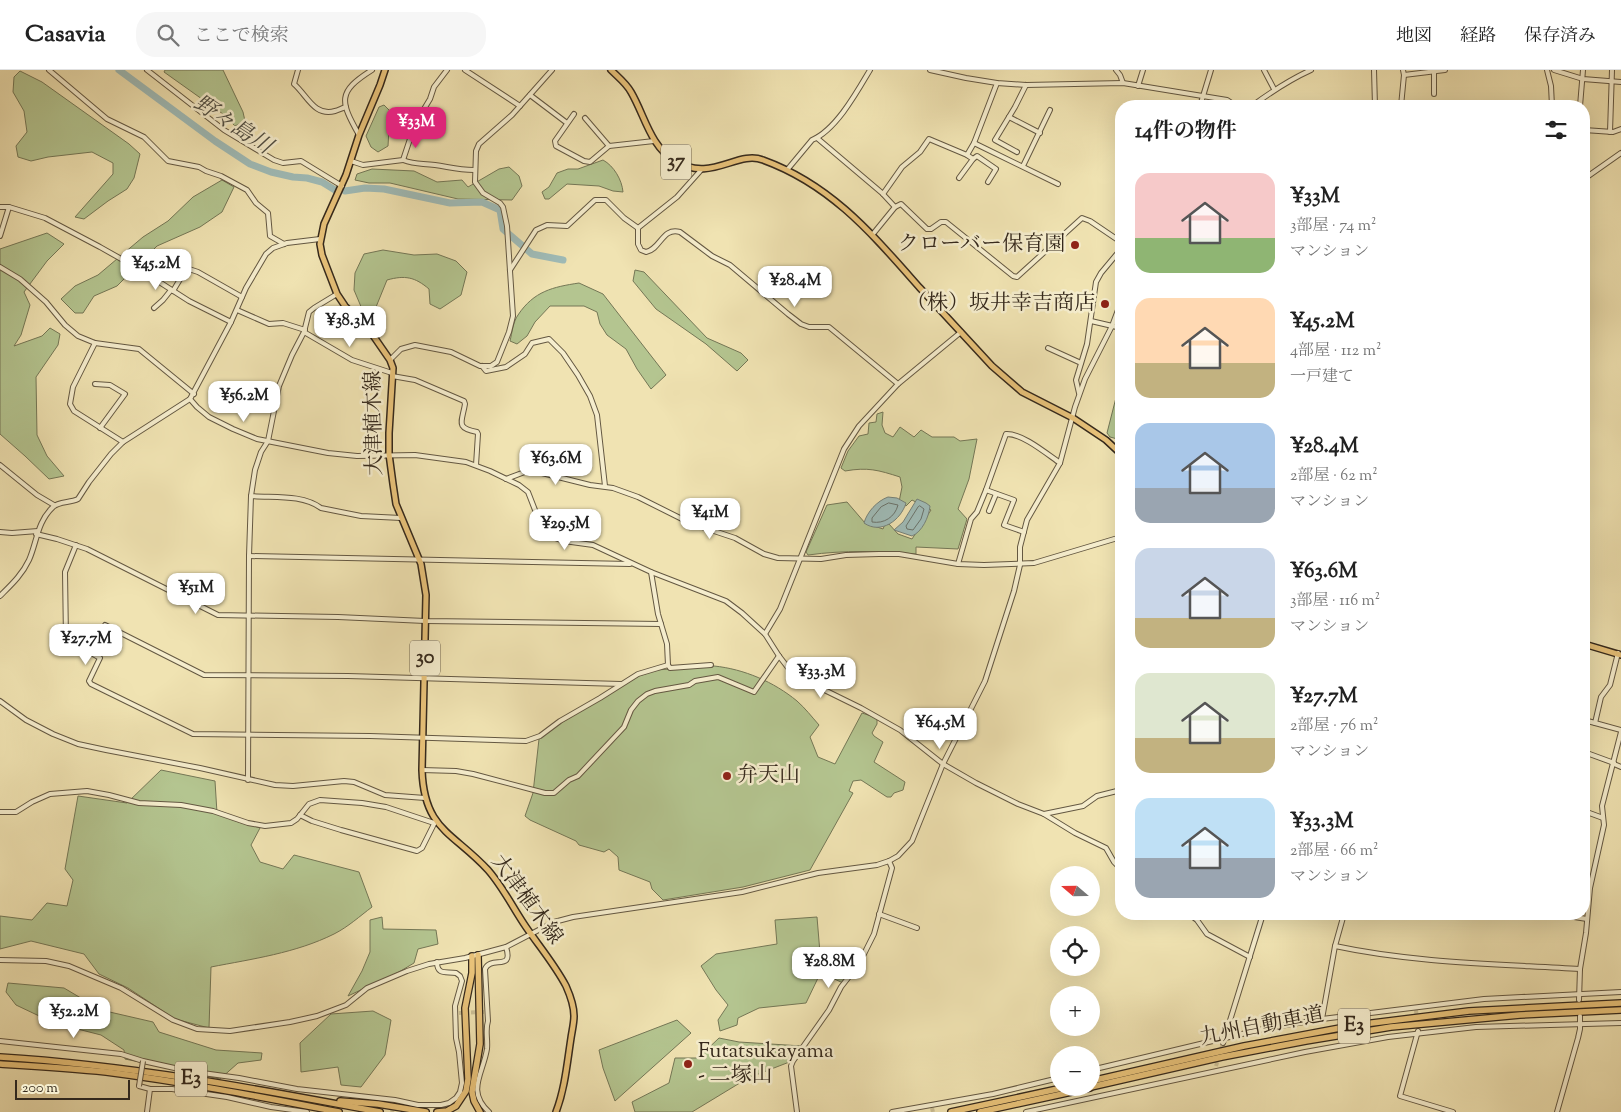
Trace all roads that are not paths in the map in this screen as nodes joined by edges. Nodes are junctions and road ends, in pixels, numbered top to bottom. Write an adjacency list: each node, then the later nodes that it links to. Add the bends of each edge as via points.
1 (49, 70): 83 (street, via 107,119 144,137 168,160 199,167 247,190 268,213 270,236)
2 (147, 70): 73 (street, via 224,130 274,160 301,162)
3 (298, 70): 44 (street, via 294,84 315,109 334,112)
4 (372, 70): 44 (street, via 348,89 344,100)
5 (385, 70): 54 (main road)
6 (447, 70): 63 (street, via 415,124)
7 (465, 70): 43 (street)
8 (552, 70): 34 (street)
9 (611, 70): 56 (main road, 37, via 626,84)
10 (870, 70): 55 (street, via 837,119)
11 (930, 70): 28 (street)
12 (1116, 70): 29 (street)
13 (1143, 70): 31 (street)
14 (1212, 70): 35 (street)
15 (1264, 70): 32 (street)
16 (1311, 70): 32 (street)
17 (1374, 70): 39 (street)
18 (1445, 70): 24 (street)
19 (1548, 70): 41 (street)
20 (1554, 70): 25 (street)
21 (1584, 70): 25 (street)
22 (1612, 70): 26 (street)
23 (1403, 72): 24 (street); 40 (street)
24 (1434, 72): 33 (street)
25 (1582, 79): 26 (street); 42 (street)
26 (1612, 81): 27 (street); 53 (street)
27 (1621, 82)
28 (998, 83): 30 (street); 57 (street)
29 (1123, 83): 30 (street); 31 (street)
30 (1026, 84): 47 (street)
31 (1138, 86): 35 (street)
32 (1274, 89): 38 (street)
33 (1434, 94)
34 (530, 95): 43 (street); 49 (street)
35 (1203, 97): 36 (street); 37 (street)
36 (1202, 100)
37 (1227, 100)
38 (1260, 100)
39 (1375, 100)
40 (1401, 100)
41 (1552, 100)
42 (1580, 100)
43 (520, 106): 67 (street, via 480,144)
44 (346, 107): 54 (street)
45 (1050, 110): 52 (street)
46 (574, 114): 49 (street)
47 (1009, 117): 52 (street); 59 (street, via 995,140)
48 (585, 118): 58 (street)
49 (567, 123): 58 (street, via 554,143 577,158 590,162)
50 (1621, 129): 53 (street)
51 (1590, 130): 53 (street)
52 (1040, 132): 65 (street)
53 (1610, 132)
54 (358, 135): 64 (main road)
55 (817, 138): 68 (street); 74 (street)
56 (654, 141): 58 (street); 66 (main road, 37, via 676,162)
57 (974, 143): 61 (street); 65 (street)
58 (609, 146)
59 (1017, 152)
60 (1621, 153): 69 (street)
61 (967, 155): 62 (street); 74 (street, via 928,140 920,152 902,167)
62 (972, 159): 70 (street); 71 (street, via 977,156 996,169)
63 (403, 160): 64 (street, via 363,165); 67 (street, via 417,165)
64 (350, 161): 73 (main road)
65 (1023, 166): 72 (street)
66 (702, 169): 68 (main road, 37, via 759,159); 78 (street, via 677,197)
67 (474, 170): 86 (street, via 477,188 503,206)
68 (787, 170): 79 (main road, 37, via 832,198)
69 (1590, 174)
70 (959, 178)
71 (988, 182)
72 (1058, 184)
73 (342, 186): 82 (main road)
74 (883, 194): 77 (street)
75 (0, 207): 76 (street)
76 (9, 207): 80 (street); 87 (street, via 45,218 139,268)
77 (895, 207): 79 (street); 81 (street, via 902,206 927,229 946,222 1017,277 1082,218)
78 (638, 228): 86 (street, via 606,200 595,200 567,226 547,225 536,230); 106 (street, via 638,244 646,252 654,249 669,232 680,232 730,265 801,324 829,327)
79 (873, 234): 98 (main road, 37)
80 (0, 236)
81 (1115, 238)
82 (320, 239): 83 (street); 88 (main road, 大津植木線 / 30, via 322,255)
83 (284, 244): 89 (street, via 266,254)
84 (1115, 256): 93 (street, via 1096,282)
85 (0, 267): 99 (street, via 46,302 65,326)
86 (510, 270): 103 (street, via 513,316 509,332 497,362 492,366)
87 (172, 290): 89 (street, via 189,269); 90 (street); 94 (street)
88 (337, 294): 97 (street, via 310,312); 101 (main road, 大津植木線 / 30, via 344,306 370,331)
89 (242, 297): 91 (street)
90 (154, 308)
91 (237, 310): 94 (street); 97 (street, via 269,324 283,322)
92 (1115, 318): 95 (street)
93 (1091, 321): 95 (street); 102 (street)
94 (231, 322): 107 (street)
95 (1112, 326): 96 (street); 108 (street)
96 (1115, 327)
97 (304, 331): 104 (street, via 352,360); 112 (street, via 279,386)
98 (961, 332): 106 (street); 110 (main road, 37, via 1010,384)
99 (95, 343): 107 (street, via 140,349); 111 (street, via 74,387 70,404 74,411)
100 (1048, 348): 102 (street)
101 (390, 360): 103 (street, via 401,349 415,345 451,352); 104 (main road, 大津植木線 / 30)
102 (1081, 363): 108 (street, via 1076,380)
103 (482, 366): 120 (street, via 486,371 506,367 525,354 532,343 549,339 578,374 590,396 597,415)
104 (392, 375): 115 (main road, 大津植木線 / 30); 118 (street, via 423,383 464,401 463,428 478,434)
105 (96, 384): 111 (street, via 110,385 125,394)
106 (898, 384): 133 (street, via 859,426 844,450)
107 (194, 394): 109 (street)
108 (1079, 395): 110 (street)
109 (190, 400): 112 (street, via 222,424 257,439); 113 (street)
110 (1073, 418): 114 (main road, 37); 116 (street)
111 (100, 428): 113 (street)
112 (268, 440): 115 (street, via 328,453 357,456); 123 (street, via 257,463)
113 (123, 442): 124 (street, via 78,499)
114 (1115, 448)
115 (389, 454): 118 (street, via 428,456); 126 (main road, 大津植木線 / 30)
116 (1060, 463): 121 (street, via 1025,440 1006,434); 128 (street, via 1031,512)
117 (0, 465): 124 (street)
118 (476, 465): 119 (street)
119 (506, 479): 120 (street, via 530,470); 135 (street, via 528,492 539,523 552,537 564,542 593,545)
120 (604, 486): 133 (street, via 638,498 690,524 735,538 764,554 778,558)
121 (986, 490): 122 (street); 136 (street, via 971,519)
122 (996, 494): 125 (street); 128 (street, via 1014,500 1004,525)
123 (251, 496): 126 (street, via 288,497 361,516); 132 (street)
124 (54, 505): 129 (street)
125 (990, 512)
126 (401, 518): 134 (main road, 大津植木線 / 30)
127 (0, 532): 129 (street)
128 (1024, 532): 137 (street)
129 (37, 533): 131 (street); 139 (street, via 21,575)
130 (1115, 539): 137 (street)
131 (76, 545): 140 (street, via 218,615); 157 (street, via 65,572 66,639 100,658 89,681 91,684 188,733)
132 (249, 556): 134 (street); 140 (street)
133 (802, 558): 136 (street, via 900,554); 144 (street, via 780,609)
134 (419, 560): 135 (street); 141 (main road, 大津植木線 / 30, via 425,587)
135 (632, 564): 138 (street)
136 (958, 564): 137 (street)
137 (1020, 565): 160 (street, via 985,681)
138 (651, 572): 142 (street); 144 (street, via 726,601)
139 (0, 596)
140 (248, 615): 141 (street); 150 (street)
141 (425, 620): 142 (street); 151 (main road, 大津植木線 / 30)
142 (661, 624): 148 (street, via 667,644)
143 (105, 625): 150 (street, via 204,675)
144 (765, 634): 147 (street)
145 (1590, 645): 146 (main road)
146 (1619, 654): 155 (street, via 1610,685 1601,697)
147 (779, 656): 160 (street, via 798,677 900,730); 163 (street, via 754,692 718,677 647,694 631,710 624,727 578,776 554,793 456,771)
148 (668, 665): 149 (street, via 670,668); 152 (street, via 638,674)
149 (711, 665)
150 (248, 675): 151 (street); 157 (street)
151 (424, 678): 152 (street); 158 (main road, 大津植木線 / 30)
152 (621, 684): 158 (street, via 540,736 526,741)
153 (0, 701): 164 (street, via 39,728 78,744)
154 (1590, 722): 155 (street)
155 (1595, 723): 156 (street)
156 (1621, 731): 161 (street)
157 (248, 735): 158 (street); 164 (street)
158 (423, 739): 163 (main road, 大津植木線 / 30)
159 (1590, 754): 161 (street)
160 (943, 764): 169 (street, via 1018,804); 173 (street, via 912,841)
161 (1614, 764): 162 (street); 171 (street, via 1602,806)
162 (1621, 767)
163 (422, 770): 166 (main road, 大津植木線 / 30)
164 (248, 780): 166 (street, via 284,786 354,782 385,795)
165 (1115, 792): 169 (street, via 1097,796 1083,806)
166 (425, 798): 172 (main road, 大津植木線 / 30)
167 (0, 812): 170 (street, via 16,812 50,794 87,791 139,803 181,805 212,811 265,826 291,823)
168 (1590, 813): 171 (street)
169 (1044, 814): 174 (street, via 1106,848)
170 (300, 815): 172 (street, via 312,802 336,801 393,808); 172 (street, via 417,852)
171 (1603, 818): 175 (street)
172 (435, 822): 182 (main road, 大津植木線 / 30, via 488,870)
173 (890, 861): 176 (street, via 892,868); 182 (street, via 818,873 742,892 573,917 554,922)
174 (1115, 863)
175 (1590, 888)
176 (879, 914): 181 (street); 224 (street, via 874,934 859,964 793,1061)
177 (1197, 920): 186 (street, via 1207,934)
178 (1261, 920): 186 (street)
179 (1342, 920): 183 (street)
180 (1587, 920): 189 (street)
181 (917, 928)
182 (531, 935): 184 (street); 223 (main road, 大津植木線 / 30, via 566,986 574,1016 562,1097)
183 (1336, 946): 189 (street, via 1369,953); 196 (street)
184 (506, 947): 185 (street); 222 (street, via 505,961 491,962 485,969 487,1048 476,1091 478,1099)
185 (475, 956): 188 (street); 220 (highway, via 465,1008 466,1091 456,1106); 221 (highway, via 480,1044 472,1092)
186 (1250, 957): 201 (street)
187 (0, 960): 188 (street, via 46,961 68,966 121,988 173,1020 198,1029 230,1031 317,1016 346,1005 367,988)
188 (437, 962): 203 (street, via 440,971 454,972 461,978 455,1006 462,1082 460,1092 449,1103 418,1105 297,1089 188,1072)
189 (1580, 969): 191 (street)
190 (1621, 992): 191 (street)
191 (1579, 993): 192 (street); 196 (street, via 1484,999)
192 (1578, 1000)
193 (1621, 1003): 206 (highway, 九州自動車道 / E3, via 1469,1011 1356,1025 1244,1046)
194 (1621, 1010): 208 (highway, 九州自動車道 / E3, via 1391,1027 1222,1057)
195 (1580, 1016): 198 (street)
196 (1322, 1019): 201 (street, via 1263,1029)
197 (1621, 1023): 198 (street)
198 (1580, 1024): 199 (street); 230 (street)
199 (1418, 1032): 214 (street, via 1400,1096); 228 (street, via 1216,1069)
200 (0, 1041): 203 (street, via 122,1054)
201 (1224, 1041): 205 (street)
202 (0, 1057): 212 (highway, E3, via 127,1068)
203 (143, 1061): 209 (street, bridge, via 139,1086)
204 (0, 1064): 217 (highway, E3, via 126,1075)
205 (1100, 1068)
206 (1100, 1079)
207 (1050, 1081): 225 (street, via 931,1107)
208 (1100, 1085)
209 (150, 1089): 215 (street); 216 (street, via 172,1089)
210 (1050, 1091): 226 (highway)
211 (1051, 1096): 227 (highway, 九州自動車道 / E3)
212 (308, 1098): 213 (highway); 218 (highway, E3)
213 (413, 1110): 219 (highway); 220 (highway)
214 (1435, 1110): 229 (street)
215 (147, 1112)
216 (307, 1112)
217 (339, 1112)
218 (380, 1112)
219 (426, 1112)
220 (436, 1112)
221 (480, 1112)
222 (489, 1112)
223 (556, 1112)
224 (797, 1112)
225 (892, 1112)
226 (952, 1112)
227 (980, 1112)
228 (1026, 1112)
229 (1453, 1112)
230 (1557, 1112)

